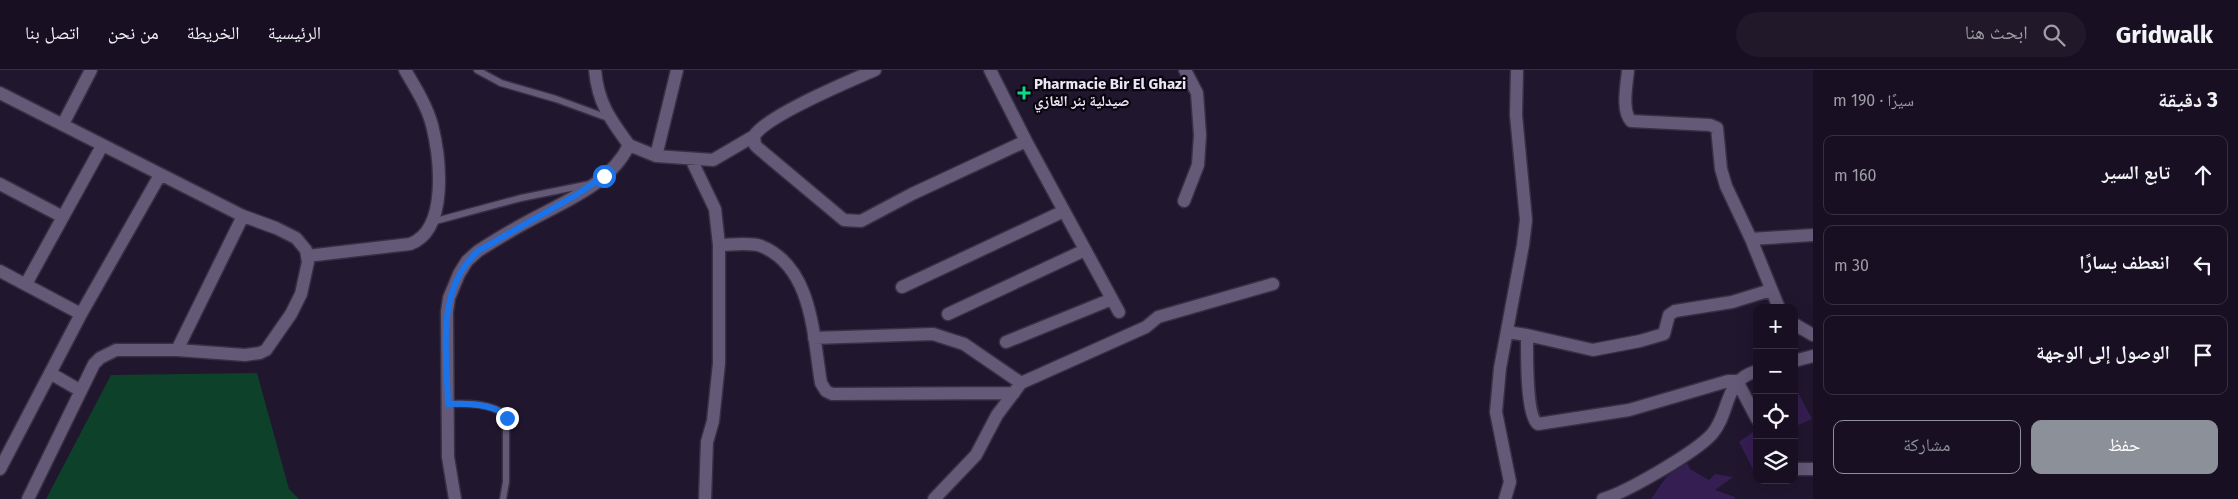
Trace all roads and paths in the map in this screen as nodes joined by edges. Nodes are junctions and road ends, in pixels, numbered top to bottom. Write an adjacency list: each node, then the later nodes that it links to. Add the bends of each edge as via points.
1 (91, 70): 13 (street)
2 (405, 70): 27 (street, via 425,107 433,133 439,195)
3 (477, 70): 12 (lane, via 502,83)
4 (595, 70): 12 (street)
5 (677, 70): 18 (street)
6 (875, 70): 14 (street, via 801,104)
7 (990, 70): 15 (street)
8 (1185, 70): 23 (street, via 1197,93 1200,135 1198,165)
9 (1516, 70): 44 (street, via 1516,115 1526,220)
10 (1628, 70): 29 (street, via 1628,119 1717,128 1726,186)
11 (0, 93): 13 (street)
12 (608, 118): 16 (street)
13 (63, 124): 17 (street)
14 (754, 136): 15 (street, via 755,145 849,222 856,222); 19 (street, via 720,158)
15 (1026, 141): 24 (street)
16 (629, 145): 18 (street); 21 (street, via 617,166)
17 (102, 146): 20 (street); 26 (street)
18 (656, 156): 19 (street)
19 (691, 159): 30 (street, via 715,209)
20 (160, 174): 25 (street); 41 (street)
21 (594, 183): 27 (lane); 57 (street, via 478,251 467,261 453,287 447,312)
22 (0, 184): 26 (street)
23 (1184, 201)
24 (1064, 211): 31 (street); 36 (street)
25 (243, 216): 32 (street, via 296,238); 49 (street)
26 (63, 217): 34 (street)
27 (431, 222): 32 (street, via 424,237 410,244)
28 (1813, 235): 29 (street)
29 (1751, 239): 37 (street)
30 (719, 245): 47 (street, via 760,246 781,258 797,277 807,302); 65 (street, via 719,363 713,420 707,442)
31 (1085, 250): 38 (street); 42 (street)
32 (307, 256): 49 (street, via 301,294 266,350 246,355)
33 (0, 271): 34 (street)
34 (26, 284): 41 (street)
35 (1273, 284): 55 (street, via 1158,317 1146,327)
36 (902, 287)
37 (1770, 290): 39 (street); 45 (street, via 1732,302 1674,311 1669,315 1664,334 1600,349 1579,348)
38 (1112, 299): 40 (street); 48 (street)
39 (1777, 304)
40 (1119, 312)
41 (81, 314): 53 (street)
42 (948, 314)
43 (1798, 326): 46 (street)
44 (1507, 332): 45 (street); 67 (street, via 1496,412 1510,482)
45 (1527, 335): 54 (street, via 1532,409 1538,424 1629,410 1721,383)
46 (1813, 335)
47 (814, 338): 55 (street, via 933,334 964,344); 55 (street, via 822,383 832,394)
48 (1006, 342)
49 (177, 350): 56 (street, via 116,350 108,353 94,364)
50 (1813, 356): 51 (street)
51 (1798, 360)
52 (1753, 372): 54 (street, via 1743,375)
53 (50, 373): 56 (street); 59 (street)
54 (1737, 382): 58 (street); 68 (street, via 1718,426 1703,443)
55 (1018, 388): 66 (street, via 997,416 976,455)
56 (81, 391): 62 (street)
57 (448, 404): 63 (street, via 448,457); 64 (lane, via 470,403 506,415)
58 (1753, 412)
59 (0, 469)
60 (1798, 469): 61 (street)
61 (1813, 469)
62 (28, 499)
63 (455, 499)
64 (503, 499)
65 (705, 499)
66 (934, 499)
67 (1505, 499)
68 (1603, 499)

